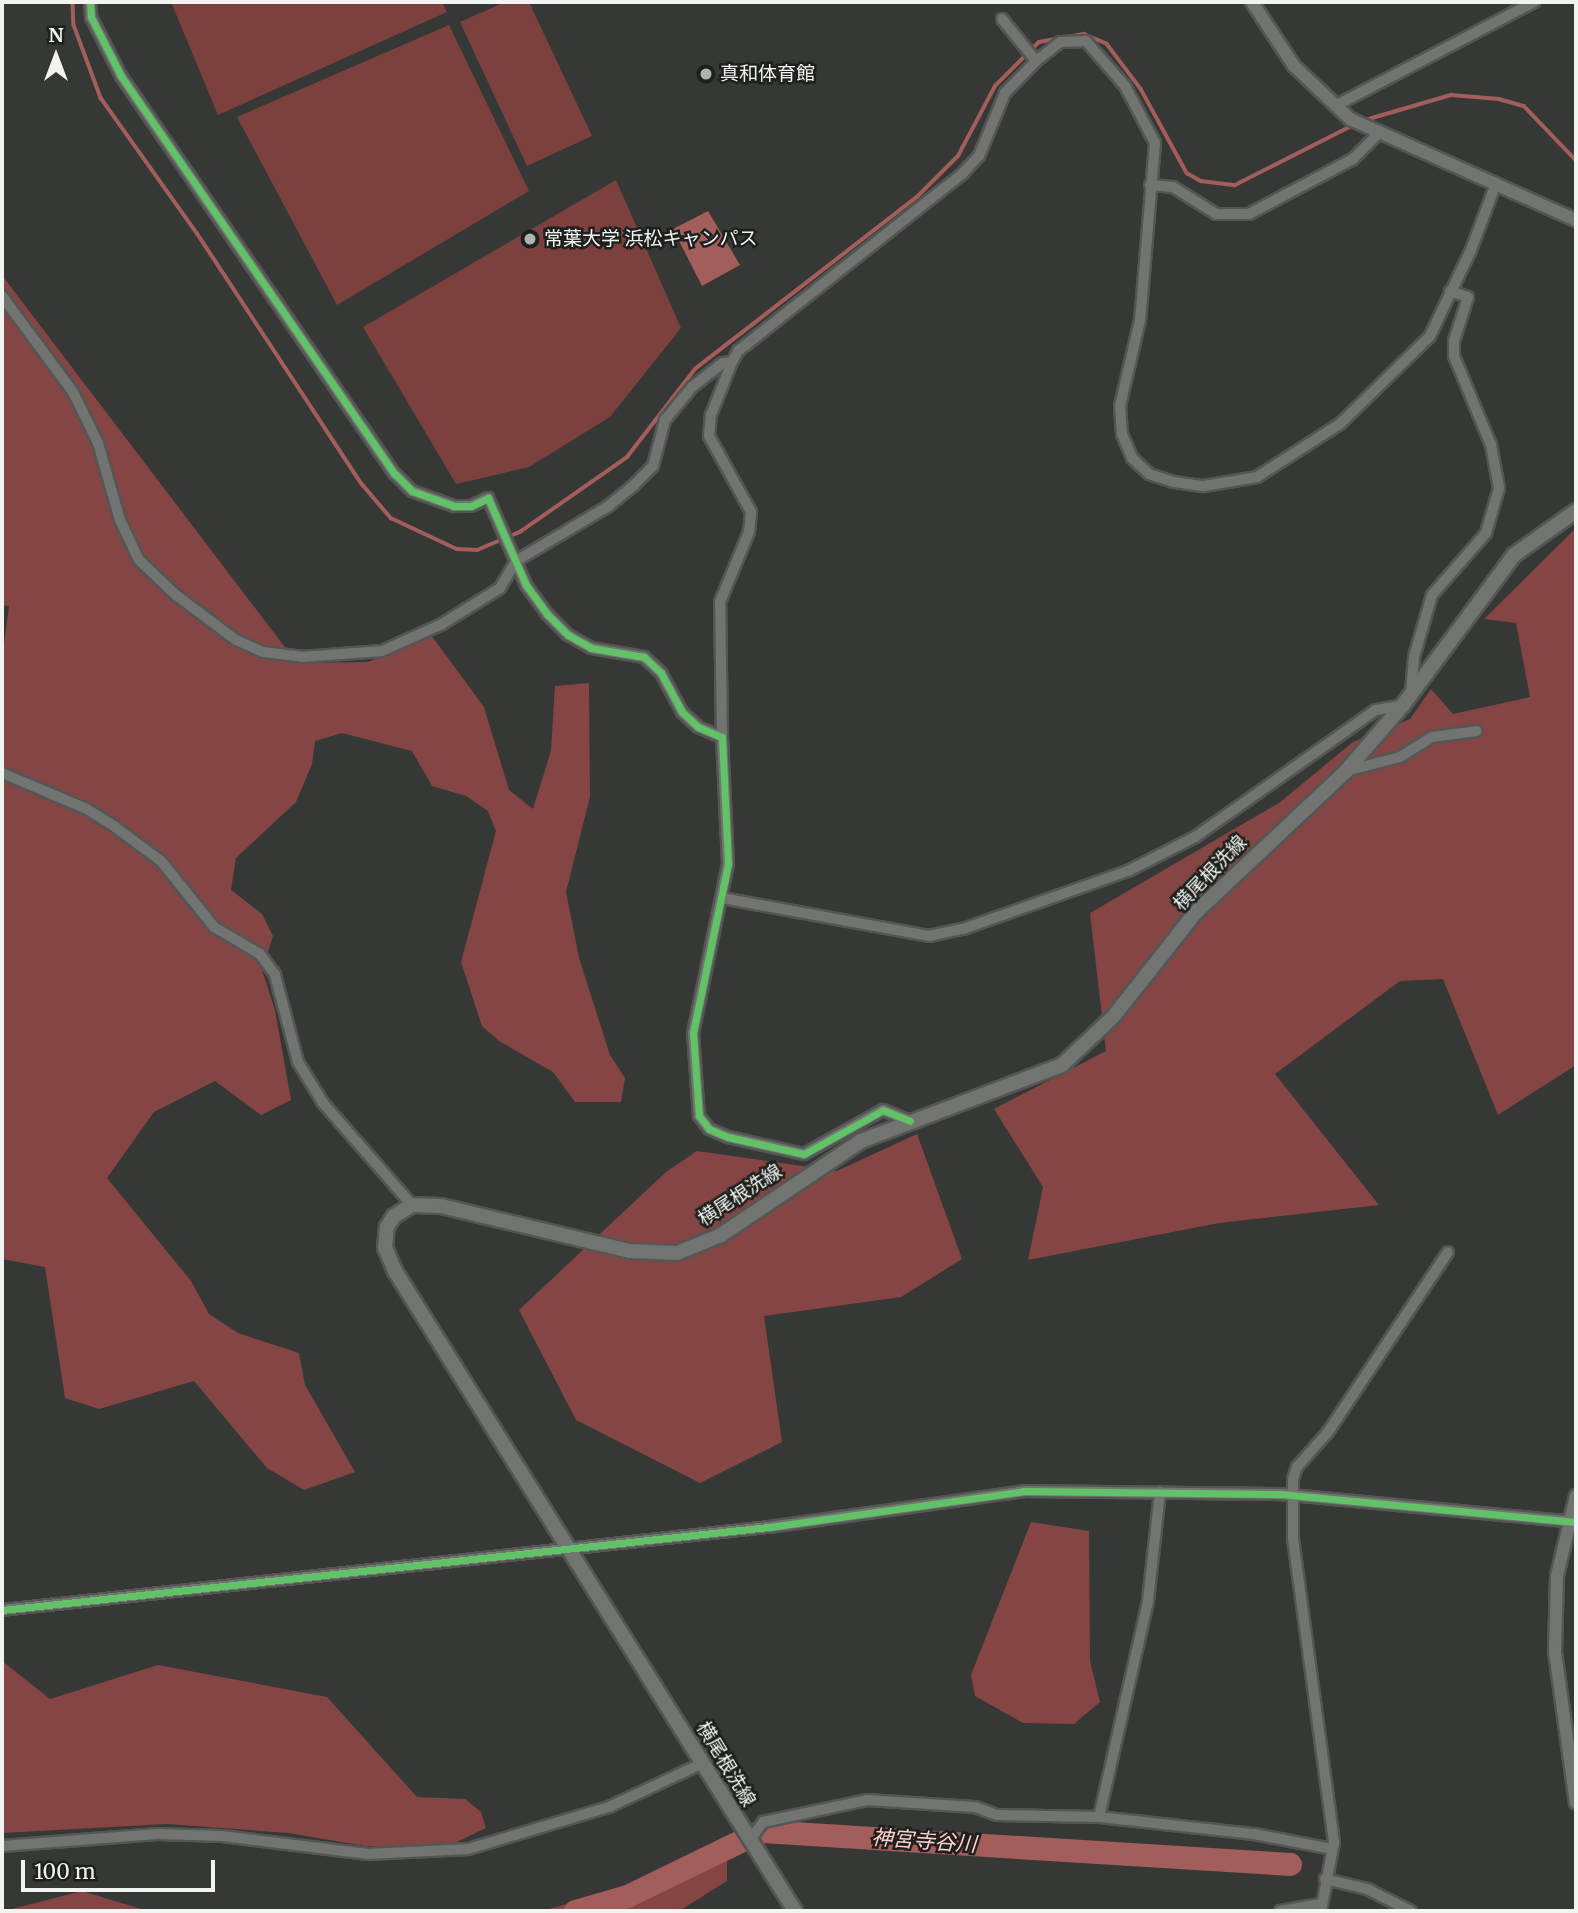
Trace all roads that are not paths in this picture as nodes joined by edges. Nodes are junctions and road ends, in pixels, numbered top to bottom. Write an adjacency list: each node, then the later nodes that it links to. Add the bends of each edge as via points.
1 (90, 2): 15 (street, via 91,18 121,76 395,474 412,491 433,500 471,506 488,498)
2 (1252, 2): 6 (street, via 1272,37)
3 (1534, 2): 6 (street)
4 (1002, 19): 5 (street)
5 (1033, 58): 9 (street, via 1072,39 1086,41 1110,66 1155,143); 13 (street, via 1005,93 979,156 963,173 738,351)
6 (1335, 106): 7 (street)
7 (1379, 133): 8 (street); 9 (street, via 1353,159 1250,214 1216,214 1173,187)
8 (1496, 184): 10 (street); 11 (street)
9 (1150, 185): 11 (street, via 1140,320 1120,406 1122,434 1132,458 1149,474 1204,486 1257,477 1281,464 1341,424 1430,336)
10 (1576, 220)
11 (1450, 291): 16 (street, via 1468,297 1454,356 1491,445 1499,488 1486,533 1432,594)
12 (2, 296): 15 (street, via 73,392 98,443 120,520 139,560 214,626 247,646 301,657 382,651 442,624 500,589)
13 (732, 362): 15 (street, via 723,363 692,387 665,420 653,466 635,484 607,507); 18 (street, via 711,415 709,436 751,512 749,532 720,603)
14 (1576, 511): 16 (main road, 横尾根洗線, via 1514,555)
15 (516, 561): 18 (street, via 526,586 568,635 591,648 644,657 662,673 682,712 698,727)
16 (1407, 698): 19 (main road, 横尾根洗線); 21 (street, via 1376,710 1195,837 1128,871 963,929 929,936)
17 (1477, 731): 19 (street, via 1432,737 1400,757)
18 (722, 737): 21 (street, via 728,864)
19 (1346, 771): 22 (main road, 横尾根洗線, via 1195,913 1113,1017 1062,1065)
20 (2, 773): 23 (street, via 85,808 115,827 161,861 214,927 260,954 275,975 298,1062 323,1103)
21 (722, 898): 22 (street, via 693,1033 698,1116 709,1129 804,1154 883,1110)
22 (910, 1121): 23 (main road, 横尾根洗線, via 828,1159 721,1235 677,1253 630,1251 441,1206)
23 (411, 1205): 29 (main road, 横尾根洗線, via 387,1227 385,1248 395,1271)
24 (1448, 1252): 26 (street, via 1328,1432 1297,1467)
25 (1160, 1492): 26 (street); 29 (street, via 1024,1491 769,1527); 34 (street, via 1148,1601)
26 (1292, 1496): 28 (street); 37 (street)
27 (1576, 1496): 28 (street)
28 (1572, 1522): 32 (street, via 1557,1576 1555,1652)
29 (570, 1546): 30 (street); 31 (main road, 横尾根洗線)
30 (2, 1610)
31 (703, 1763): 35 (main road, 横尾根洗線); 36 (street, via 609,1807 468,1849 368,1854 222,1836 158,1834)
32 (1574, 1770): 33 (street)
33 (1576, 1803)
34 (1099, 1817): 35 (street, via 997,1815 975,1807 867,1800 763,1822); 37 (street, via 1254,1834)
35 (750, 1840): 40 (main road, 横尾根洗線)
36 (2, 1846)
37 (1332, 1849): 38 (street)
38 (1325, 1879): 39 (street); 42 (street, via 1367,1889)
39 (1320, 1907): 41 (street)
40 (795, 1911)
41 (1280, 1911)
42 (1411, 1911)

